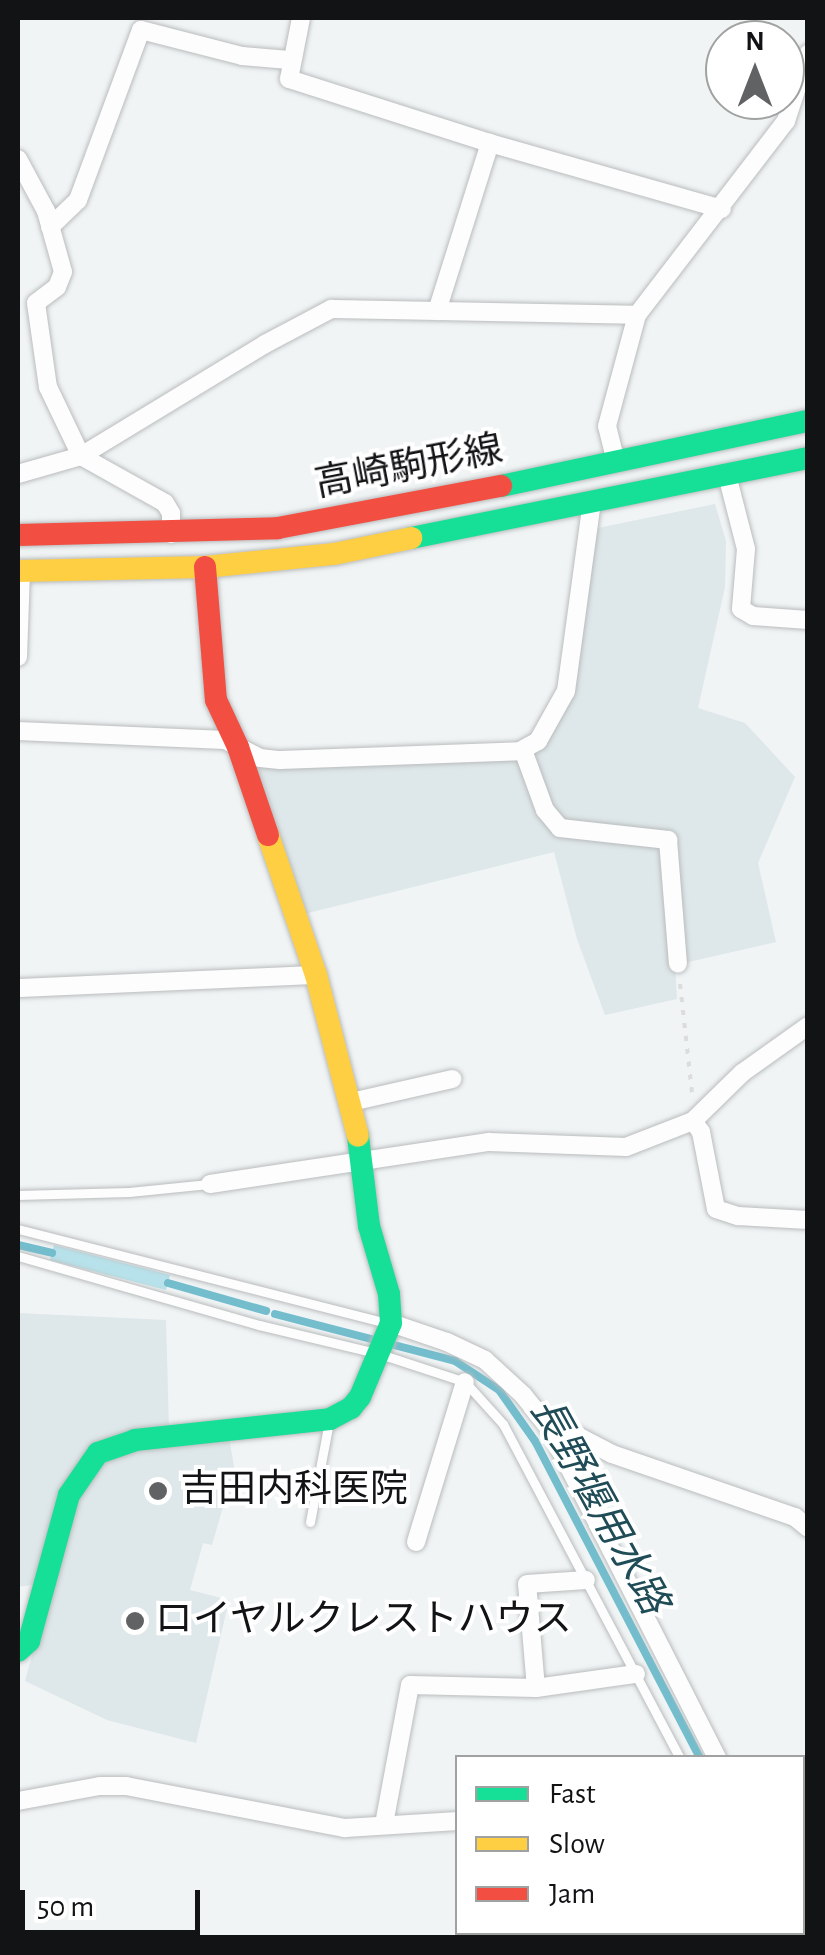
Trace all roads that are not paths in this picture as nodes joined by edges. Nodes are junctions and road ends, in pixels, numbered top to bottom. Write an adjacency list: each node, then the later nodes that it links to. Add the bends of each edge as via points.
1 (301, 18): 3 (street)
2 (808, 54): 6 (street, via 786,121)
3 (290, 60): 4 (street, via 288,80); 7 (street, via 242,56 142,30 78,200)
4 (490, 143): 6 (street); 8 (street)
5 (18, 159): 7 (street)
6 (722, 209): 9 (street)
7 (50, 227): 11 (street, via 62,272 57,288 36,303 40,341 48,387)
8 (437, 311): 9 (street); 11 (street, via 331,309)
9 (638, 315): 13 (street, via 607,426)
10 (808, 421): 13 (main road, 高崎駒形線)
11 (81, 456): 14 (street); 17 (street, via 164,503)
12 (808, 458): 15 (main road, 高崎駒形線)
13 (616, 462): 17 (main road, 高崎駒形線, via 322,522)
14 (18, 474)
15 (728, 475): 16 (main road, 高崎駒形線); 21 (street, via 746,549 741,609)
16 (592, 502): 19 (main road, 高崎駒形線, via 395,544); 25 (street, via 566,691 538,741)
17 (171, 534): 18 (main road, 高崎駒形線)
18 (18, 535)
19 (205, 567): 20 (main road, 高崎駒形線); 24 (main road, via 216,700)
20 (19, 571): 22 (street)
21 (808, 620)
22 (18, 657)
23 (18, 730): 24 (street, via 187,736)
24 (238, 747): 25 (street, via 280,760); 27 (main road)
25 (524, 750): 26 (street, via 545,810 560,828 668,840)
26 (678, 964)
27 (316, 975): 28 (street); 31 (main road)
28 (18, 988)
29 (808, 1026): 32 (street, via 742,1072)
30 (452, 1079): 31 (street)
31 (350, 1102): 33 (main road)
32 (698, 1116): 33 (street, via 626,1147 489,1142); 36 (street, via 716,1210)
33 (364, 1160): 34 (street); 39 (main road, via 369,1226 389,1294)
34 (210, 1184): 35 (lane)
35 (18, 1195)
36 (808, 1220)
37 (18, 1229): 39 (lane)
38 (18, 1256): 39 (lane, via 258,1325)
39 (384, 1340): 40 (lane); 41 (main road, via 360,1397); 42 (street, via 447,1342 484,1360)
40 (464, 1382): 45 (street); 46 (lane, via 503,1424)
41 (330, 1419): 43 (lane); 47 (main road, via 135,1440 98,1453 69,1495 29,1642)
42 (548, 1426): 44 (street, via 795,1517); 51 (street)
43 (310, 1522)
44 (808, 1528)
45 (416, 1542)
46 (586, 1580): 48 (lane); 49 (street, via 527,1584)
47 (18, 1651)
48 (636, 1674): 49 (street); 50 (lane)
49 (536, 1688): 54 (street, via 410,1685)
50 (678, 1755)
51 (714, 1755)
52 (18, 1801): 54 (street, via 126,1786 344,1828)
53 (455, 1821): 54 (street)
54 (384, 1824)

